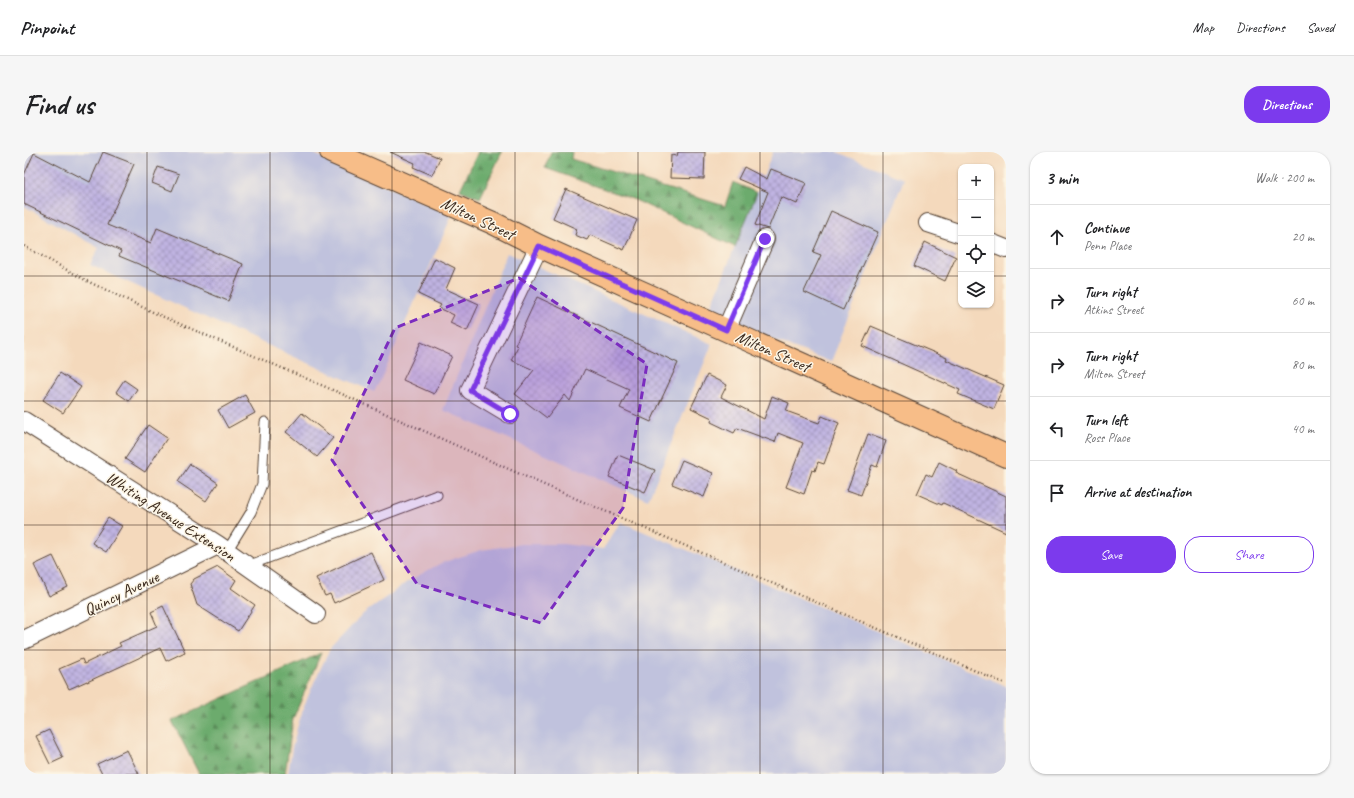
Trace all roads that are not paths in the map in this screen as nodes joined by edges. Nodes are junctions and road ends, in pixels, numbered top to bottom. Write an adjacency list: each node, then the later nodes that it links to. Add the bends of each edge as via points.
1 (331, 152): 3 (main road, Milton Street)
2 (347, 152): 3 (main road, Milton Street)
3 (388, 177): 7 (main road, Milton Street)
4 (928, 224): 5 (street)
5 (958, 233)
6 (765, 239): 8 (street)
7 (539, 246): 8 (main road, Milton Street); 9 (street, via 470,390)
8 (726, 330): 12 (main road, Milton Street)
9 (510, 414)
10 (24, 421): 14 (street, Whiting Avenue Extension)
11 (265, 422): 14 (lane, via 262,484 251,512)
12 (1006, 456)
13 (437, 495): 15 (lane)
14 (222, 548): 15 (street, Whiting Avenue Extension); 17 (street, Quincy Avenue)
15 (247, 566): 16 (street, Whiting Avenue Extension)
16 (316, 614)
17 (24, 640)

